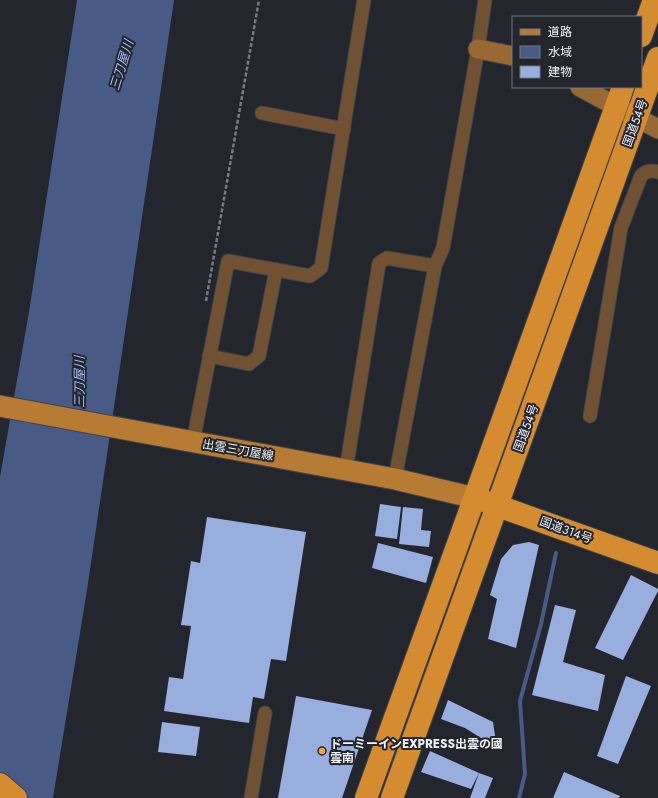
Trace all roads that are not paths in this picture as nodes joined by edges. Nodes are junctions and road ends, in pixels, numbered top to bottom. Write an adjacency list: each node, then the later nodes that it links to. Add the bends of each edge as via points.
1 (364, 0): 13 (street)
2 (485, 0): 5 (street)
3 (654, 0): 4 (highway)
4 (642, 33)
5 (478, 49): 6 (street); 16 (street, via 443,248)
6 (512, 56)
7 (658, 58): 12 (highway, 国道54号)
8 (582, 88): 10 (street)
9 (623, 88): 10 (highway, 国道54号)
10 (616, 108): 12 (street); 24 (highway, 国道54号)
11 (262, 113): 13 (street)
12 (637, 117): 14 (street); 25 (highway, 国道54号)
13 (344, 129): 17 (street, via 321,268 310,276)
14 (658, 129)
15 (658, 172): 20 (street, via 651,170 641,176 621,228)
16 (434, 266): 22 (street, via 387,258 379,263); 23 (street)
17 (276, 270): 18 (street, via 260,356 249,364); 18 (street, via 228,261)
18 (209, 356): 21 (street)
19 (0, 406): 21 (main road, 出雲三刀屋線)
20 (590, 416)
21 (193, 442): 22 (main road, 出雲三刀屋線)
22 (346, 470): 23 (main road, 出雲三刀屋線)
23 (395, 478): 24 (main road, 出雲三刀屋線)
24 (475, 498): 25 (highway, 国道314号); 31 (highway, 国道54号)
25 (498, 506): 26 (highway, 国道314号); 32 (highway, 国道54号)
26 (658, 563)
27 (265, 713): 30 (street)
28 (0, 784): 29 (highway)
29 (16, 798)
30 (251, 798)
31 (366, 798)
32 (392, 798)

